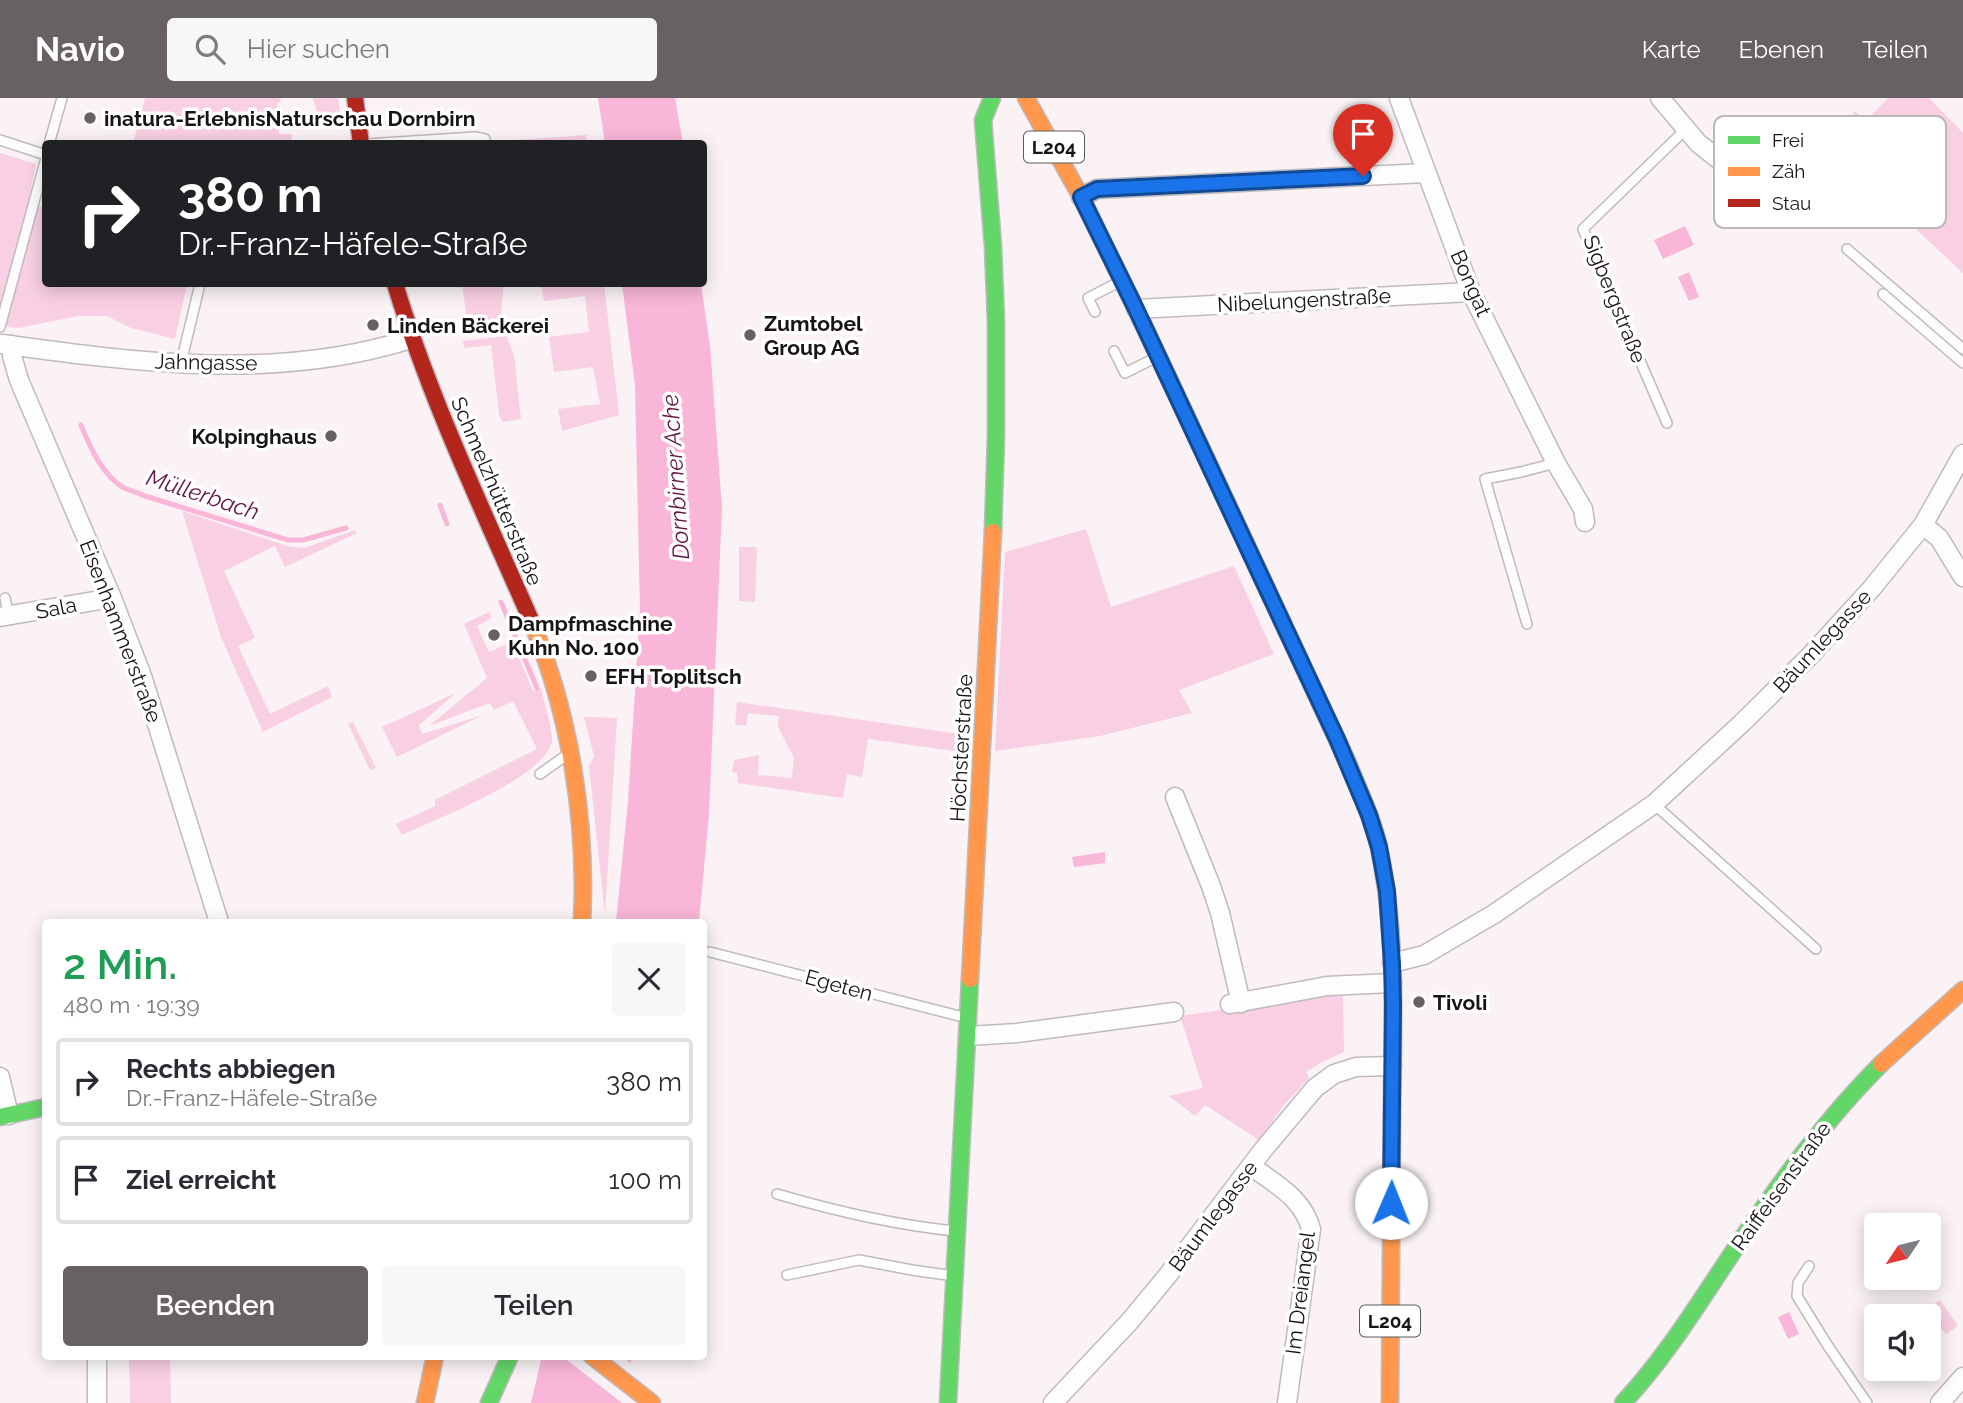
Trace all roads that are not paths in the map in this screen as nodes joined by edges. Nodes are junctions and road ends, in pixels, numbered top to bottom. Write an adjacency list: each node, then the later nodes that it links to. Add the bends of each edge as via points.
1 (62, 98): 10 (lane)
2 (355, 98): 11 (main road)
3 (992, 98): 56 (main road, Höchsterstraße, via 983,120 996,311 996,481)
4 (1026, 98): 17 (main road, L204)
5 (1399, 98): 15 (street, Bongat)
6 (1660, 98): 7 (street)
7 (1686, 129): 14 (street); 34 (lane, Sigbergstraße, via 1583,229)
8 (485, 139): 12 (lane)
9 (0, 140): 13 (lane)
10 (50, 140)
11 (361, 140)
12 (429, 140)
13 (42, 155)
14 (1714, 156)
15 (1426, 173): 17 (street, via 1097,189); 22 (street, Bongat)
16 (41, 194): 26 (lane)
17 (1081, 197): 19 (main road, L204)
18 (1847, 249): 29 (lane)
19 (1122, 280): 24 (main road, L204); 25 (lane, via 1088,298)
20 (199, 287): 33 (lane)
21 (396, 287): 27 (main road, Schmelzhütterstraße)
22 (1471, 292): 24 (street, Nibelungenstraße); 36 (street, Bongat)
23 (1883, 294): 32 (lane)
24 (1136, 309): 31 (main road, L204)
25 (1095, 312)
26 (0, 327)
27 (411, 339): 33 (street, Jahngasse, via 338,358); 44 (main road, Schmelzhütterstraße, via 546,660)
28 (6, 344): 33 (street, Jahngasse); 41 (street, Eisenhammerstraße)
29 (1963, 349)
30 (1114, 351): 31 (lane, via 1125,373)
31 (1158, 356): 52 (main road, L204, via 1369,815 1387,891)
32 (1963, 363)
33 (180, 365)
34 (1667, 423)
35 (1963, 454): 38 (street, Bäumlegasse)
36 (1556, 463): 37 (street, Bongat, via 1583,509); 43 (lane, via 1485,479)
37 (1585, 522)
38 (1923, 525): 39 (street, via 1939,538); 47 (street, Bäumlegasse, via 1808,658)
39 (1963, 577)
40 (5, 598): 42 (lane)
41 (111, 598): 42 (street, Sala); 48 (street, Eisenhammerstraße, via 142,676)
42 (5, 617)
43 (1527, 624)
44 (569, 753): 45 (lane); 49 (main road, Schmelzhütterstraße, via 581,819)
45 (540, 774)
46 (1175, 797): 53 (street, via 1220,913 1235,1004 1327,986)
47 (1654, 804): 50 (lane); 52 (street, Bäumlegasse, via 1494,914 1424,955)
48 (218, 919)
49 (582, 919)
50 (1816, 950)
51 (710, 952): 56 (lane, Egeten)
52 (1392, 964): 53 (main road, L204)
53 (1392, 983): 57 (main road, L204)
54 (1963, 990): 80 (main road, Raiffeisenstraße, via 1862,1083 1816,1135 1671,1346)
55 (1174, 1012): 56 (street, Egeten, via 1017,1033)
56 (968, 1027): 63 (main road, Höchsterstraße)
57 (1392, 1066): 61 (street, Bäumlegasse, via 1356,1067 1334,1074 1315,1088); 79 (main road, L204)
58 (0, 1077): 60 (street)
59 (42, 1108): 60 (main road)
60 (4, 1116)
61 (1251, 1166): 77 (street, Bäumlegasse, via 1130,1321); 78 (street, Im Dreiangel, via 1300,1204 1311,1229)
62 (777, 1194): 63 (lane, via 928,1229)
63 (957, 1231): 66 (main road, Höchsterstraße)
64 (1809, 1266): 81 (lane, via 1798,1283 1797,1296)
65 (787, 1275): 66 (lane, via 859,1260)
66 (954, 1276): 76 (main road, Höchsterstraße)
67 (97, 1360): 73 (street)
68 (434, 1360): 74 (main road)
69 (508, 1360): 75 (main road)
70 (597, 1360): 72 (main road)
71 (1963, 1377): 82 (street)
72 (646, 1399)
73 (97, 1403)
74 (425, 1403)
75 (489, 1403)
76 (948, 1403)
77 (1052, 1403)
78 (1287, 1403)
79 (1390, 1403)
80 (1623, 1403)
81 (1867, 1403)
82 (1940, 1403)

